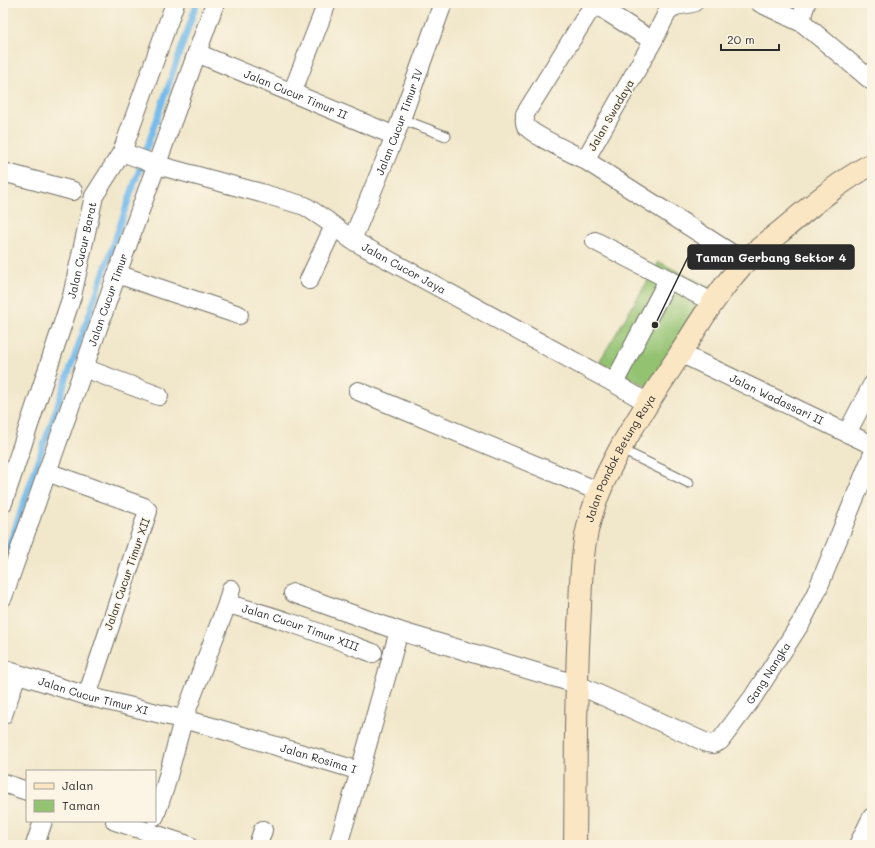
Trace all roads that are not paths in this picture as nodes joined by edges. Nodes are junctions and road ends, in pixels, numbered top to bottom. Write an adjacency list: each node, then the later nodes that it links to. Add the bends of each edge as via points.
1 (175, 3): 16 (street, Jalan Cucur Barat)
2 (215, 3): 10 (street, Jalan Cucur Timur)
3 (327, 3): 12 (street)
4 (443, 3): 13 (street, Jalan Cucur Timur IV)
5 (693, 3): 9 (street, Jalan Swadaya, via 675,6 670,10)
6 (760, 3): 8 (street)
7 (806, 3): 8 (street, via 802,16)
8 (804, 24): 11 (street)
9 (653, 41): 17 (street, Jalan Swadaya); 17 (street, via 601,8 590,10 526,114 526,126 536,134)
10 (197, 53): 12 (street, Jalan Cucur Timur II); 18 (street, Jalan Cucur Timur)
11 (872, 81)
12 (292, 93): 14 (street, Jalan Cucur Timur II)
13 (401, 119): 14 (street, Jalan Cucur Timur IV); 15 (lane)
14 (395, 136): 23 (street, Jalan Cucur Timur IV)
15 (446, 136)
16 (124, 153): 18 (street, Jalan Cucor Jaya); 42 (street, Jalan Cucur Barat, via 94,196 72,296)
17 (585, 160): 25 (street, Jalan Swadaya)
18 (153, 164): 22 (street, Jalan Cucor Jaya, via 305,206); 26 (street, Jalan Cucur Timur)
19 (872, 164): 25 (main road, Jalan Pondok Betung Raya, via 827,192)
20 (3, 172): 21 (street)
21 (73, 191)
22 (334, 226): 23 (street, Jalan Cucor Jaya); 27 (street)
23 (352, 240): 33 (street, Jalan Cucor Jaya)
24 (595, 241): 28 (street)
25 (745, 262): 29 (main road, Jalan Pondok Betung Raya)
26 (116, 274): 30 (street); 32 (street, Jalan Cucur Timur)
27 (309, 280)
28 (668, 280): 29 (street); 33 (street)
29 (712, 302): 31 (main road, Jalan Pondok Betung Raya)
30 (239, 315)
31 (680, 353): 37 (main road, Jalan Pondok Betung Raya); 38 (street, Jalan Wadassari II)
32 (84, 368): 36 (street); 43 (street, Jalan Cucur Timur)
33 (614, 383): 37 (street, Jalan Cucor Jaya)
34 (872, 385): 38 (street)
35 (358, 391): 45 (street)
36 (159, 396)
37 (648, 403): 40 (main road, Jalan Pondok Betung Raya)
38 (847, 433): 39 (street, Jalan Wadassari II)
39 (872, 445)
40 (620, 449): 44 (lane); 45 (main road, Jalan Pondok Betung Raya)
41 (872, 456): 52 (street, Gang Nangka, via 805,614 753,697 720,741 709,744)
42 (10, 459): 46 (street, Jalan Cucur Barat)
43 (47, 472): 48 (street, Jalan Cucur Timur); 53 (street, Jalan Cucur Timur XII, via 144,507 148,511)
44 (689, 483)
45 (600, 492): 52 (main road, Jalan Pondok Betung Raya, via 584,546)
46 (3, 503)
47 (293, 593): 49 (street)
48 (3, 597)
49 (399, 631): 52 (street); 56 (street, Jalan Rosima I)
50 (373, 653): 55 (street, Jalan Cucur Timur XIII, via 314,630 254,611 229,596)
51 (10, 672): 53 (street, Jalan Cucur Timur XI); 54 (street)
52 (576, 684): 67 (main road, Jalan Pondok Betung Raya)
53 (87, 696): 55 (street, Jalan Cucur Timur XI)
54 (3, 715)
55 (184, 720): 56 (street, Jalan Rosima I); 59 (street, Jalan Cucur Timur XIII)
56 (360, 771): 66 (street)
57 (3, 783): 58 (street)
58 (26, 791)
59 (156, 813)
60 (872, 817): 68 (street)
61 (44, 822): 64 (street)
62 (120, 822): 63 (street)
63 (152, 827): 65 (street)
64 (35, 845)
65 (188, 845)
66 (338, 845)
67 (576, 845)
68 (858, 845)

